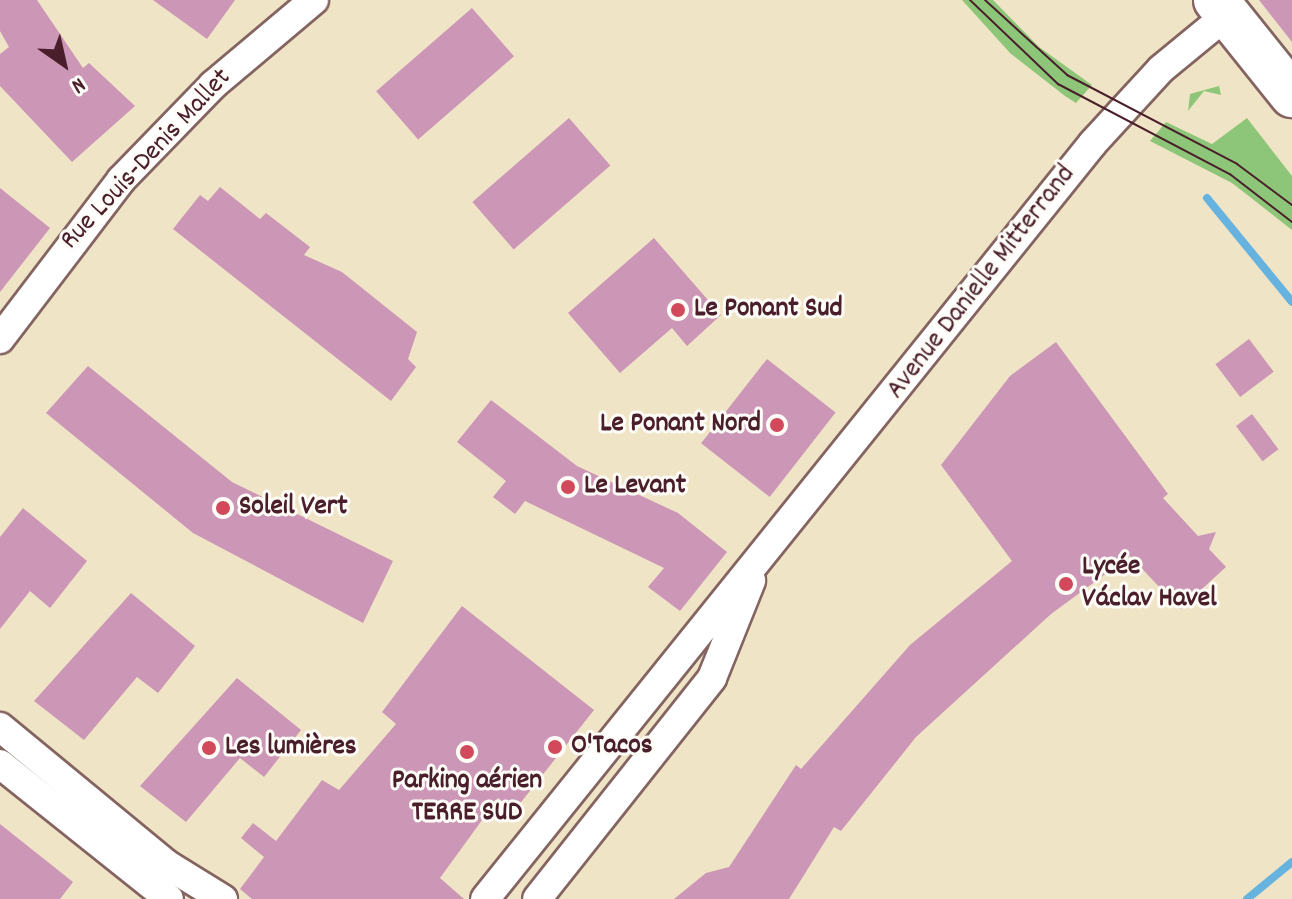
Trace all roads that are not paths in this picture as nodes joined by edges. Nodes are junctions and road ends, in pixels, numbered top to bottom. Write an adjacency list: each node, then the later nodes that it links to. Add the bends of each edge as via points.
1 (314, 0): 4 (street, Rue Louis-Denis Mallet, via 213,85 121,180)
2 (1222, 7): 3 (main road); 5 (street, Avenue Danielle Mitterrand, via 1093,143)
3 (1292, 95)
4 (0, 339)
5 (755, 569): 10 (street, Avenue Danielle Mitterrand, via 702,625); 11 (street, Avenue Danielle Mitterrand, via 712,678)
6 (0, 727): 9 (street, via 166,864)
7 (0, 764): 8 (street)
8 (169, 899)
9 (223, 899)
10 (485, 899)
11 (537, 899)

